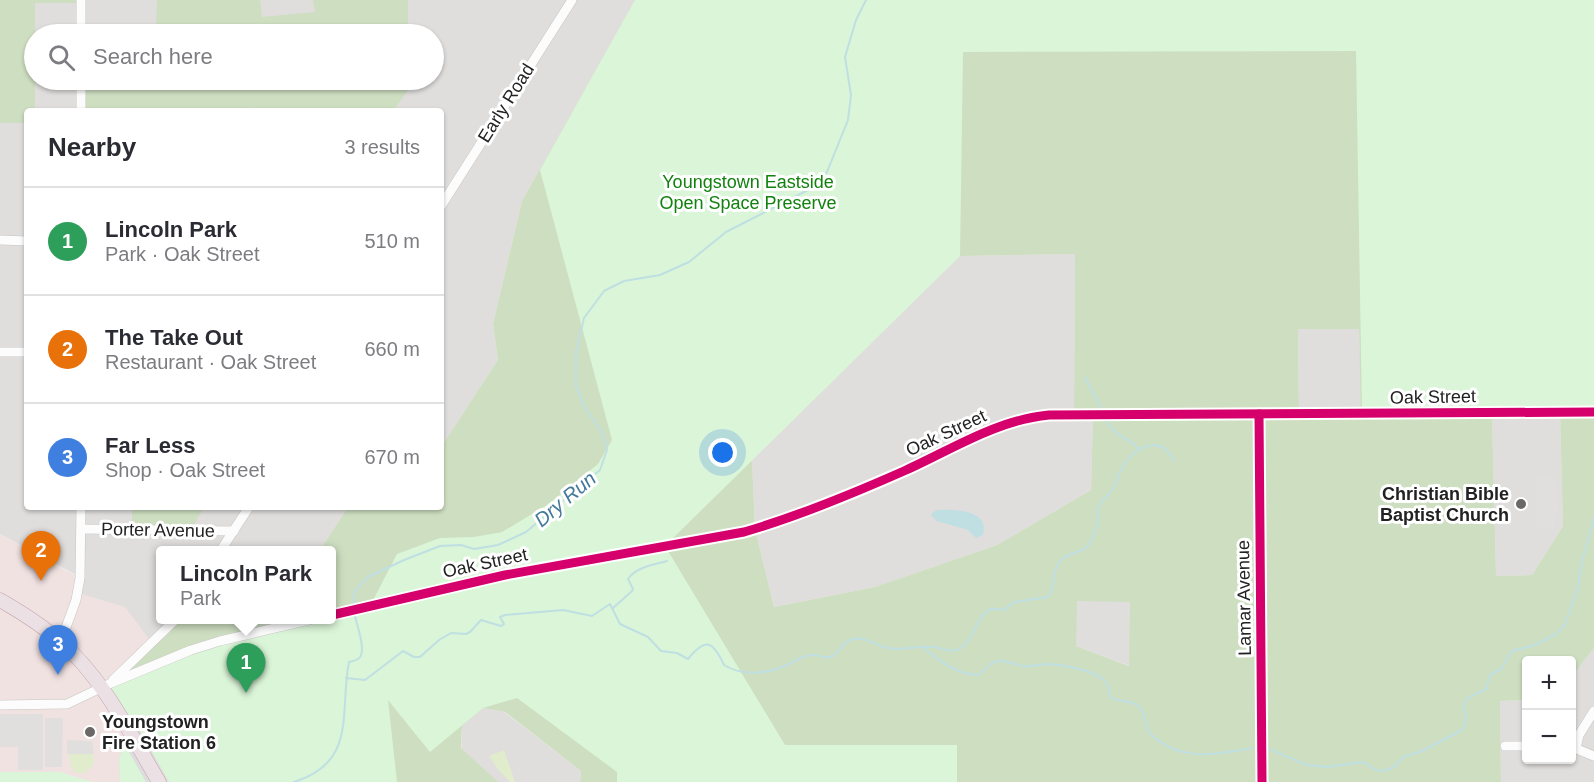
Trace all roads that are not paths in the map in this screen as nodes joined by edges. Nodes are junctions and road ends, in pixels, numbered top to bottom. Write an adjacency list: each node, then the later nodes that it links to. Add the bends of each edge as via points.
1 (81, 0): 3 (street)
2 (572, 0): 6 (street, Early Road)
3 (81, 24)
4 (81, 90): 5 (street)
5 (81, 108)
6 (444, 201)
7 (0, 240): 8 (street)
8 (24, 240)
9 (0, 352): 10 (street)
10 (24, 352)
11 (1594, 412): 12 (street, Oak Street)
12 (1259, 414): 19 (street, Oak Street, via 1034,416 1005,424 878,482 769,525 516,573); 32 (street, Lamar Avenue)
13 (81, 510): 15 (street)
14 (247, 510): 16 (street)
15 (81, 529): 16 (street, Porter Avenue); 22 (street, via 78,592)
16 (234, 531): 17 (street)
17 (224, 546)
18 (0, 600): 22 (highway)
19 (336, 614)
20 (171, 624): 23 (street)
21 (292, 624): 23 (street, via 220,641)
22 (61, 641): 23 (highway)
23 (105, 686): 24 (street, via 67,704); 31 (highway)
24 (0, 705)
25 (1594, 711): 26 (street)
26 (1576, 743)
27 (1505, 746): 28 (street)
28 (1522, 746)
29 (1576, 749): 30 (street)
30 (1594, 756)
31 (159, 782)
32 (1262, 782)

